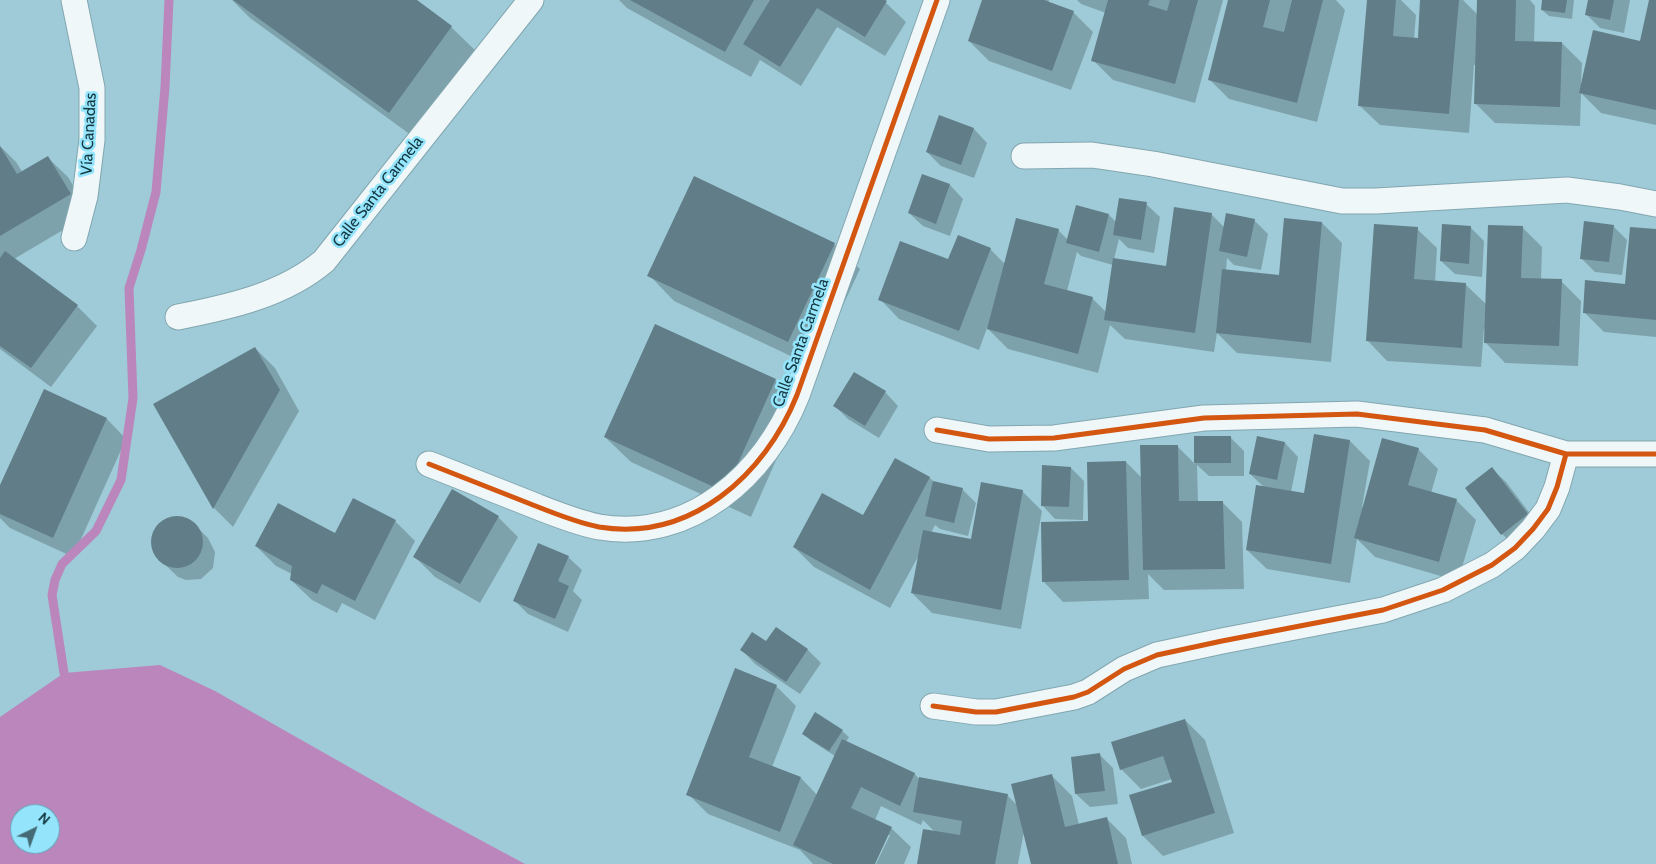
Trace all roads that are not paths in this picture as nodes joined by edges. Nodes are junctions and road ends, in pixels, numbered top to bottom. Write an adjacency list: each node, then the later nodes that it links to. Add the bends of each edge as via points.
1 (74, 0): 6 (street, Vía Canadas, via 92,88 92,140 85,196)
2 (532, 0): 7 (street, Calle Santa Carmela, via 324,261 289,285 229,306)
3 (937, 0): 11 (street, Calle Santa Carmela, via 797,395 776,438 746,476 714,501 678,518 645,528 615,529 577,522)
4 (1024, 156): 5 (street, via 1092,155 1200,172 1342,201 1567,190)
5 (1656, 204)
6 (74, 238)
7 (178, 316)
8 (937, 430): 9 (street, via 989,439 1054,438 1204,418 1357,414 1485,430)
9 (1566, 454): 10 (street); 12 (street, via 1548,509 1527,536 1492,565 1443,590 1384,610 1157,655 1074,697 996,712)
10 (1656, 454)
11 (429, 464)
12 (933, 706)

